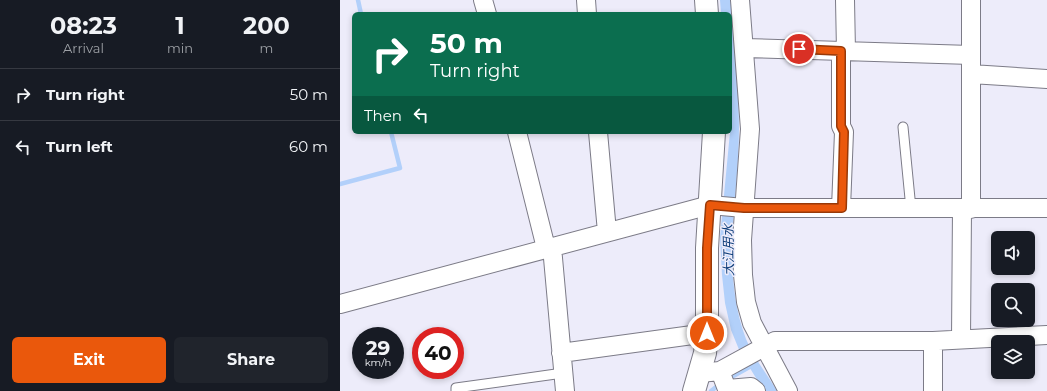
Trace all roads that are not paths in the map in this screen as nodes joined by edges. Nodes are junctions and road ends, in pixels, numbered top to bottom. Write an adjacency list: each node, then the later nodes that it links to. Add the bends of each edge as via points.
1 (483, 0): 7 (street)
2 (586, 0): 8 (street)
3 (706, 0): 9 (street)
4 (740, 0): 10 (street)
5 (845, 0): 11 (street)
6 (971, 0): 12 (street)
7 (486, 12)
8 (587, 12)
9 (707, 12)
10 (744, 48): 11 (street); 20 (street, via 750,129)
11 (843, 51): 12 (street); 21 (street)
12 (971, 55): 13 (street)
13 (971, 74): 14 (street); 24 (street)
14 (1047, 79)
15 (903, 127): 23 (lane)
16 (518, 134): 26 (street)
17 (598, 134): 25 (street)
18 (714, 134): 19 (street)
19 (710, 205): 20 (street); 25 (street); 28 (street)
20 (744, 208): 21 (street); 32 (street, via 742,275 752,323)
21 (842, 208): 23 (street)
22 (1047, 208): 24 (street)
23 (911, 209): 24 (street)
24 (967, 209): 30 (street)
25 (607, 232): 26 (street)
26 (549, 248): 27 (street); 33 (street)
27 (340, 304)
28 (707, 333): 33 (street); 35 (street, via 705,353)
29 (1047, 335): 30 (street)
30 (962, 339): 31 (street)
31 (932, 341): 32 (street, via 775,341); 40 (street)
32 (763, 348): 35 (street); 39 (street)
33 (561, 352): 34 (street)
34 (563, 373): 36 (lane, via 456,388); 37 (street)
35 (712, 379): 38 (street, via 728,390 751,387)
36 (456, 391)
37 (565, 391)
38 (756, 391)
39 (788, 391)
40 (934, 391)

